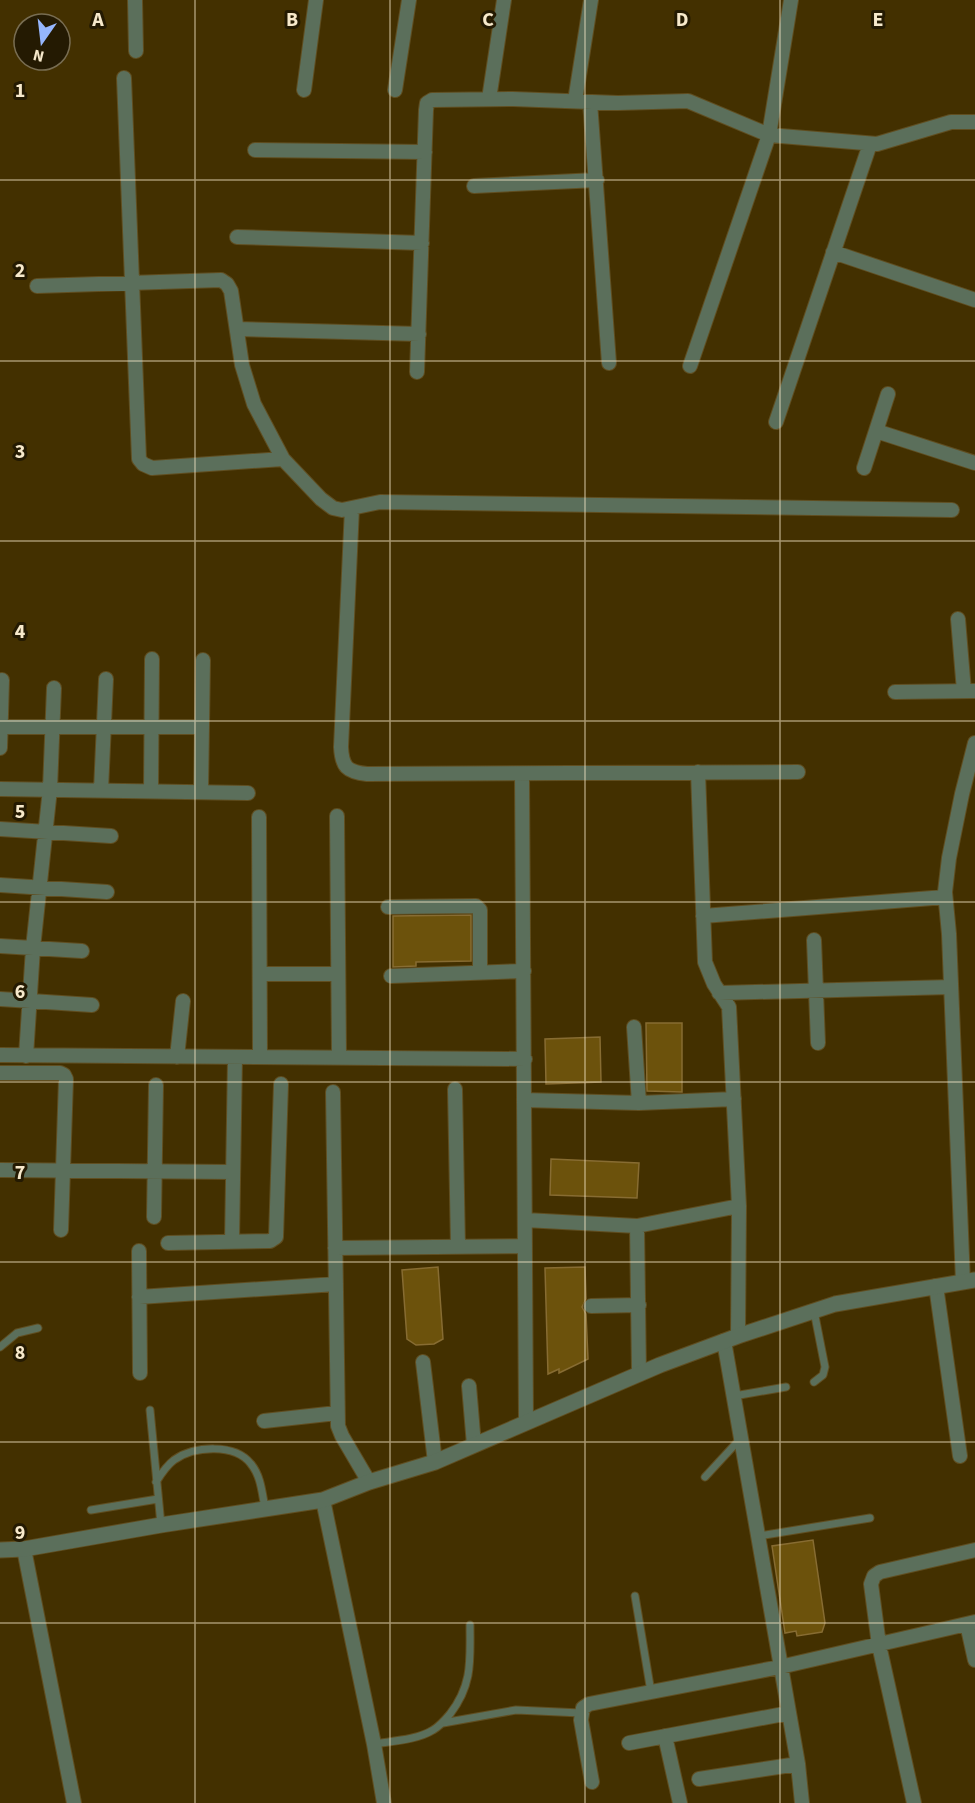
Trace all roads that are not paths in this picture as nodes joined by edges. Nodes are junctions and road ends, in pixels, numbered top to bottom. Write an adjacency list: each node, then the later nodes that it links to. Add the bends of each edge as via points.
1 (135, 0): 7 (street)
2 (316, 0): 9 (street)
3 (409, 0): 10 (street)
4 (504, 0): 11 (street)
5 (591, 0): 12 (street)
6 (790, 0): 15 (street)
7 (136, 51)
8 (124, 78): 24 (street)
9 (304, 90)
10 (395, 90)
11 (489, 99): 12 (street); 18 (street, via 438,100 427,104)
12 (575, 101): 13 (street)
13 (590, 102): 15 (street, via 688,101); 19 (street)
14 (975, 122): 16 (street, via 951,122 883,144)
15 (769, 135): 16 (street); 30 (street)
16 (870, 144): 23 (street)
17 (255, 150): 18 (street)
18 (425, 152): 22 (street)
19 (597, 180): 20 (street); 29 (street)
20 (474, 186)
21 (237, 237): 22 (street)
22 (422, 243): 28 (street)
23 (833, 252): 26 (street); 33 (street)
24 (132, 283): 25 (street); 27 (street, via 221,280 231,291); 35 (street, via 138,449 143,464 152,468)
25 (37, 286)
26 (975, 300)
27 (237, 329): 28 (street); 35 (street, via 242,365 254,404)
28 (419, 334): 31 (street)
29 (609, 363)
30 (690, 366)
31 (417, 372)
32 (888, 394): 34 (street)
33 (776, 422)
34 (876, 431): 36 (street); 37 (street)
35 (283, 459): 38 (street, via 321,500 333,508)
36 (975, 463)
37 (864, 468)
38 (352, 508): 39 (street, via 380,502); 57 (street, via 341,747 346,768 367,774)
39 (952, 510)
40 (958, 619): 46 (street)
41 (152, 659): 51 (street)
42 (203, 660): 52 (street)
43 (106, 679): 50 (street)
44 (2, 680): 48 (street)
45 (54, 688): 49 (street)
46 (969, 691): 47 (street)
47 (895, 692)
48 (0, 727): 49 (street); 54 (street)
49 (52, 727): 50 (street); 59 (street)
50 (104, 727): 51 (street); 60 (street)
51 (151, 727): 52 (street); 61 (street)
52 (202, 727): 62 (street)
53 (975, 742): 72 (street, via 949,858)
54 (0, 748)
55 (698, 772): 56 (street); 57 (street); 74 (street)
56 (798, 772)
57 (522, 774): 79 (street)
58 (0, 789): 59 (street)
59 (50, 789): 60 (street); 67 (street)
60 (101, 790): 61 (street)
61 (151, 791): 62 (street)
62 (201, 792): 63 (street)
63 (248, 793)
64 (337, 816): 82 (street)
65 (260, 817): 81 (street)
66 (0, 829): 67 (street)
67 (45, 832): 68 (street); 70 (street)
68 (111, 836)
69 (0, 885): 70 (street)
70 (40, 888): 71 (street); 77 (street)
71 (107, 892)
72 (945, 897): 74 (street); 84 (street)
73 (388, 907): 80 (street, via 476,906 480,910)
74 (703, 916): 86 (street, via 705,962)
75 (814, 940): 85 (street)
76 (0, 946): 77 (street)
77 (33, 948): 78 (street); 89 (street)
78 (82, 951)
79 (524, 971): 80 (street); 99 (street)
80 (480, 973): 83 (street)
81 (260, 974): 82 (street); 97 (street)
82 (338, 974): 98 (street)
83 (391, 976)
84 (951, 987): 85 (street); 123 (street)
85 (816, 990): 86 (street); 92 (street)
86 (719, 993): 105 (street, via 729,1008)
87 (0, 999): 89 (street)
88 (183, 1001): 95 (street)
89 (30, 1002): 90 (street); 94 (street)
90 (92, 1005)
91 (634, 1027): 107 (street)
92 (818, 1042)
93 (0, 1055): 94 (street)
94 (26, 1056): 95 (street)
95 (177, 1057): 96 (street)
96 (236, 1057): 97 (street); 111 (street)
97 (260, 1057): 98 (street)
98 (339, 1058): 99 (street)
99 (525, 1059): 106 (street)
100 (0, 1073): 109 (street, via 64,1075)
101 (281, 1084): 117 (street, via 276,1237 270,1241)
102 (156, 1085): 110 (street)
103 (455, 1089): 120 (street)
104 (333, 1092): 121 (street)
105 (734, 1099): 107 (street); 112 (street)
106 (524, 1100): 107 (street); 114 (street)
107 (639, 1103)
108 (0, 1170): 109 (street)
109 (64, 1170): 110 (street); 116 (street)
110 (156, 1171): 111 (street); 113 (street)
111 (233, 1172): 117 (street)
112 (739, 1206): 115 (street); 131 (street)
113 (154, 1217)
114 (525, 1220): 115 (street); 119 (street)
115 (637, 1226): 127 (street)
116 (61, 1230)
117 (231, 1242): 118 (street)
118 (168, 1243)
119 (525, 1246): 120 (street); 143 (street)
120 (458, 1247): 121 (street)
121 (335, 1248): 124 (street)
122 (139, 1251): 126 (street)
123 (969, 1281): 125 (street)
124 (336, 1284): 126 (street); 141 (street)
125 (936, 1287): 129 (street); 146 (street)
126 (140, 1297): 134 (street)
127 (639, 1305): 128 (street); 135 (street)
128 (591, 1306)
129 (814, 1311): 131 (street); 136 (lane, via 825,1367 824,1375)
130 (38, 1328): 132 (lane, via 17,1333)
131 (731, 1339): 135 (street); 139 (street)
132 (0, 1347)
133 (423, 1362): 147 (street)
134 (140, 1372)
135 (639, 1374): 143 (street)
136 (814, 1382)
137 (469, 1386): 145 (street)
138 (786, 1387): 139 (lane)
139 (734, 1396): 144 (street)
140 (150, 1410): 149 (lane)
141 (337, 1413): 142 (street); 150 (street, via 342,1436)
142 (264, 1421)
143 (526, 1422): 145 (street)
144 (741, 1438): 148 (lane); 157 (street)
145 (474, 1445): 147 (street)
146 (960, 1456)
147 (435, 1462): 150 (street)
148 (705, 1477)
149 (156, 1482): 151 (lane); 153 (lane, via 175,1459 195,1451 228,1450 242,1455 251,1464 258,1476)
150 (369, 1482): 152 (street)
151 (158, 1499): 154 (lane); 156 (lane)
152 (323, 1500): 153 (street); 173 (street)
153 (265, 1508): 156 (street)
154 (91, 1510)
155 (870, 1518): 157 (lane)
156 (161, 1525): 158 (street)
157 (759, 1536): 166 (street)
158 (24, 1549): 159 (street); 177 (street)
159 (0, 1550)
160 (975, 1550): 164 (street, via 874,1576 871,1584)
161 (636, 1596): 167 (lane)
162 (971, 1623): 164 (street); 165 (street)
163 (470, 1625): 170 (lane, via 467,1683)
164 (879, 1645): 166 (street); 181 (street)
165 (975, 1660)
166 (780, 1667): 167 (street); 169 (street)
167 (651, 1692): 168 (street, via 589,1704)
168 (581, 1713): 170 (lane, via 516,1710); 176 (street)
169 (789, 1713): 171 (street); 174 (street)
170 (442, 1723): 173 (lane, via 422,1735)
171 (665, 1736): 172 (street); 179 (street)
172 (629, 1743)
173 (374, 1744): 178 (street)
174 (798, 1764): 175 (street); 180 (street)
175 (699, 1779)
176 (592, 1782)
177 (74, 1803)
178 (384, 1803)
179 (680, 1803)
180 (802, 1803)
181 (914, 1803)

